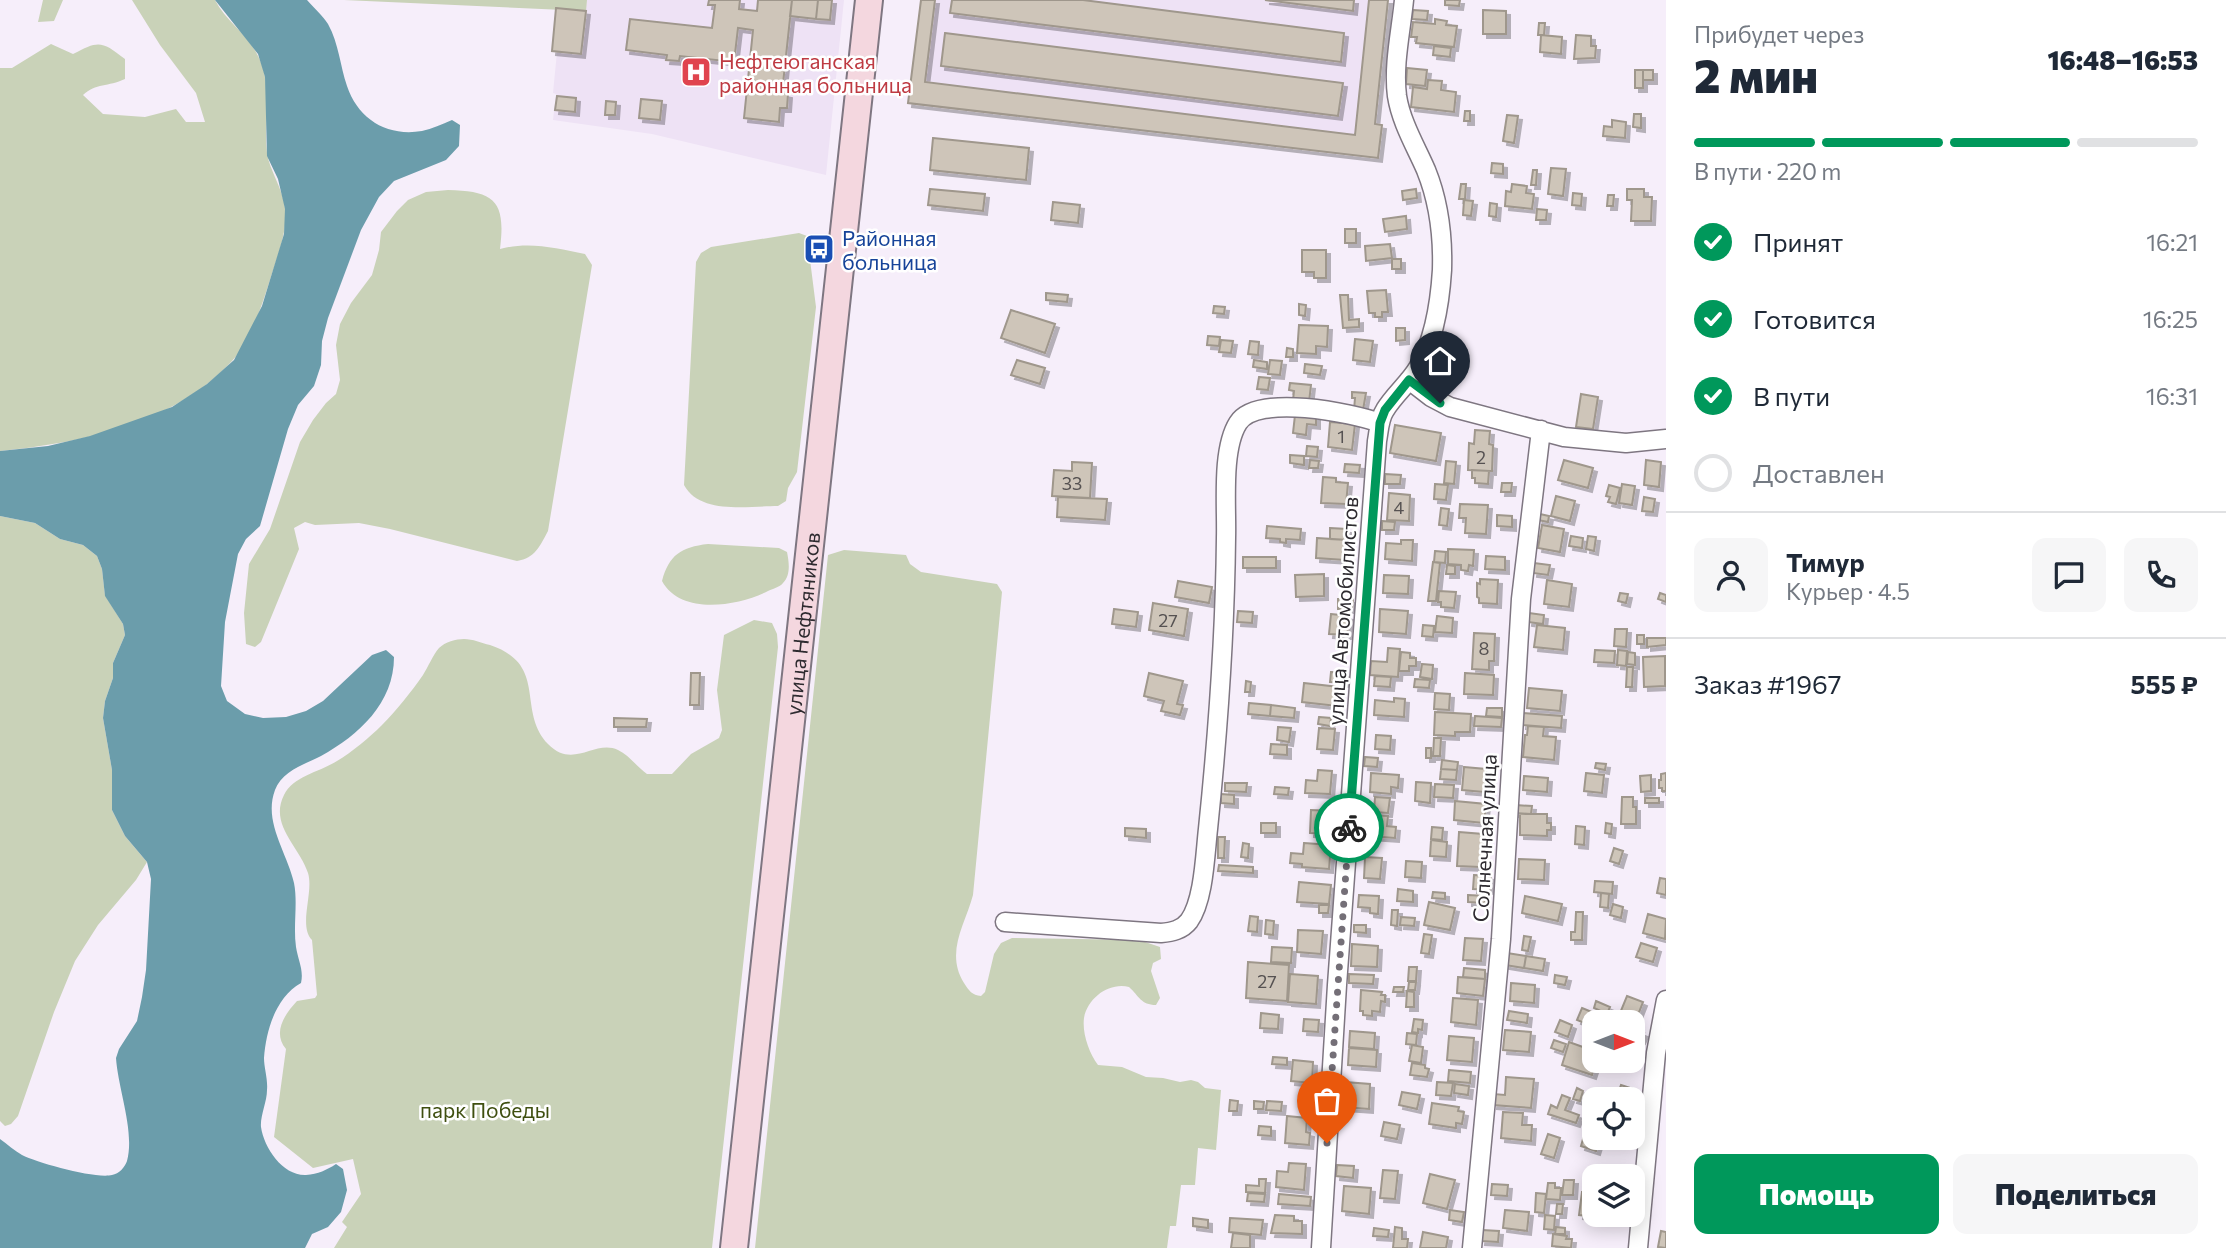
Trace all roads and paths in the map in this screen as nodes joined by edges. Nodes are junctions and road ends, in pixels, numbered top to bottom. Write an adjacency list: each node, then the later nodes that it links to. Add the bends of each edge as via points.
1 (869, 0): 10 (street, улица Нефтяников)
2 (1404, 0): 3 (street, улица Автомобилистов, via 1397,95 1433,190 1442,268 1434,326 1419,367)
3 (1409, 380): 4 (street, улица Автомобилистов); 5 (street, via 1450,407)
4 (1380, 423): 7 (street, via 1316,410 1267,408 1247,414 1238,423 1228,468 1211,804 1197,903 1187,924 1161,933); 11 (street, улица Автомобилистов)
5 (1541, 430): 6 (street, via 1583,440 1626,443); 12 (street, Солнечная улица, via 1521,599 1501,939)
6 (1666, 439)
7 (1005, 922)
8 (1666, 1000): 9 (street)
9 (1661, 1054): 13 (street)
10 (734, 1248)
11 (1321, 1248)
12 (1472, 1248)
13 (1638, 1248)

